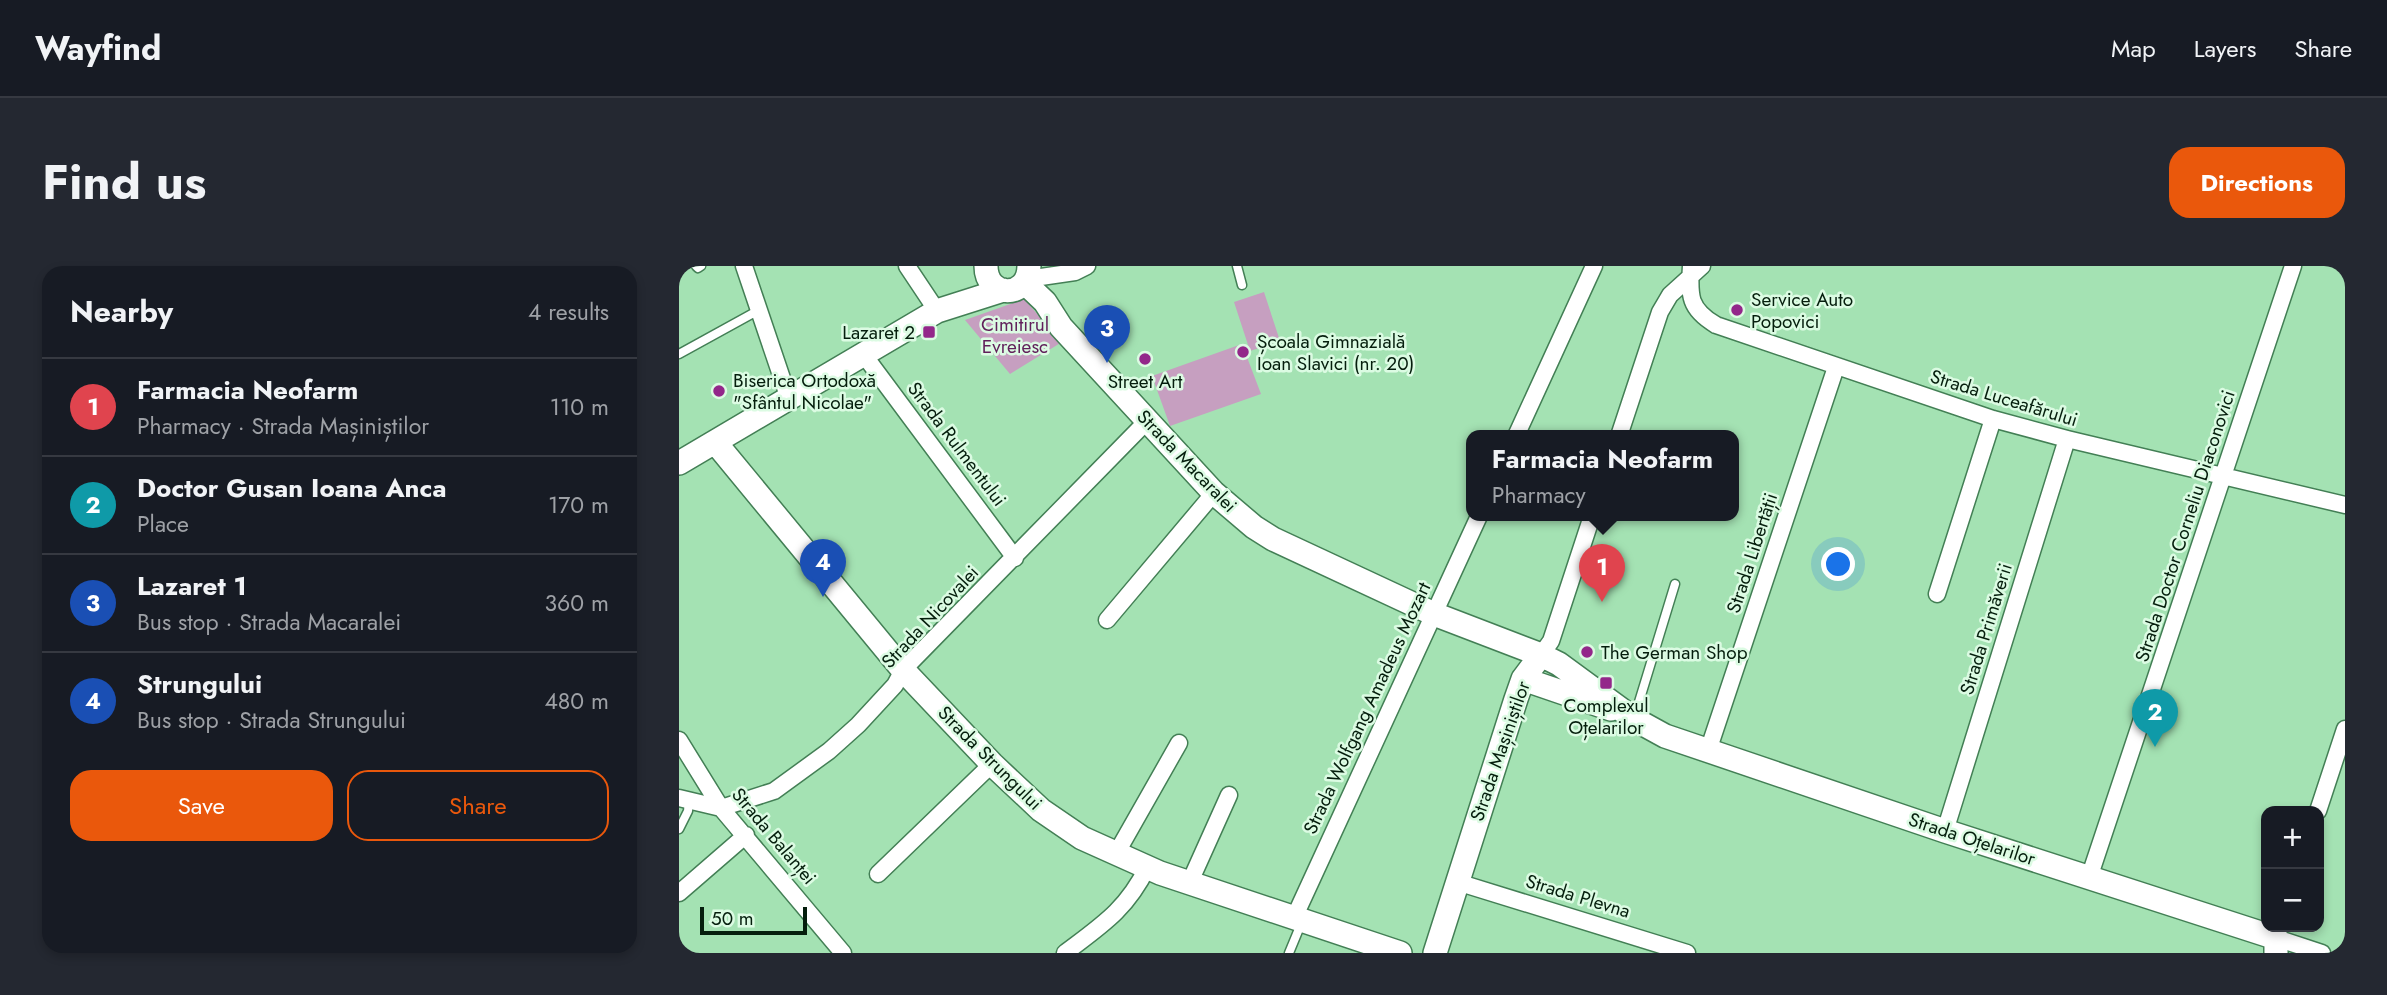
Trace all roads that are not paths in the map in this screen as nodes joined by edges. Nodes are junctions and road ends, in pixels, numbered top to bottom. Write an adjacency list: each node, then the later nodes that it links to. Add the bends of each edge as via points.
1 (744, 266): 13 (street)
2 (907, 266): 12 (street)
3 (1087, 266): 9 (street, via 1075,272)
4 (1237, 266): 10 (lane)
5 (1594, 266): 20 (street)
6 (2293, 266): 25 (street, Strada Doctor Corneliu Diaconovici)
7 (986, 268): 11 (street, via 991,283); 12 (street)
8 (1694, 269): 16 (street, Strada Luceafărului, via 1693,306 1703,317); 21 (street, via 1660,312)
9 (1027, 276): 11 (street, via 1015,290); 19 (street, Strada Macaralei, via 1061,327)
10 (1243, 285)
11 (1003, 290): 12 (street)
12 (942, 309): 15 (street)
13 (760, 310): 14 (lane); 17 (street)
14 (679, 354)
15 (865, 355): 17 (street); 30 (street, Strada Rulmentului)
16 (1836, 367): 18 (street, Strada Luceafărului); 42 (street, Strada Libertății)
17 (789, 399): 23 (street)
18 (1993, 419): 22 (street, Strada Luceafărului); 32 (street)
19 (1148, 420): 26 (street, Strada Macaralei); 30 (street, Strada Nicovalei)
20 (1519, 430)
21 (1621, 430)
22 (2067, 439): 25 (street, Strada Luceafărului); 49 (street, Strada Primăverii)
23 (715, 442): 24 (street); 36 (street, Strada Strungului)
24 (679, 463)
25 (2224, 476): 27 (street, Strada Luceafărului); 54 (street, Strada Doctor Corneliu Diaconovici)
26 (1214, 494): 33 (street, Strada Macaralei, via 1273,540); 34 (street)
27 (2345, 505)
28 (1477, 521): 33 (street, Strada Wolfgang Amadeus Mozart)
29 (1591, 521): 35 (street, Strada Mașiniștilor, via 1551,641)
30 (1015, 558): 36 (street, Strada Nicovalei)
31 (1675, 584): 38 (lane)
32 (1937, 594)
33 (1434, 614): 35 (street, Strada Macaralei); 58 (street, Strada Wolfgang Amadeus Mozart)
34 (1107, 620)
35 (1541, 655): 37 (street, Strada Mașiniștilor); 38 (street, Strada Oțelarilor)
36 (903, 670): 43 (street, Strada Strungului); 47 (street, Strada Nicovalei, via 859,725 796,777 774,791)
37 (1523, 679): 38 (street, Strada Oțelarilor); 55 (street, Strada Mașiniștilor)
38 (1630, 717): 42 (street, Strada Oțelarilor)
39 (2345, 729): 46 (street)
40 (679, 740): 47 (street, Strada Balanței)
41 (1179, 743): 51 (street)
42 (1708, 751): 49 (street, Strada Oțelarilor)
43 (992, 764): 51 (street, Strada Strungului, via 1050,817); 53 (street)
44 (1229, 795): 56 (street)
45 (684, 799): 47 (street, Strada Nicovalei); 48 (lane, via 688,811)
46 (2320, 806)
47 (722, 807): 50 (street, Strada Balanței)
48 (679, 829)
49 (1945, 831): 54 (street, Strada Oțelarilor)
50 (746, 835): 57 (street); 60 (street, Strada Balanței)
51 (1116, 855): 52 (street, Strada Strungului)
52 (1147, 868): 56 (street, Strada Strungului); 61 (street, via 1123,906)
53 (878, 874)
54 (2089, 878): 59 (street, Strada Oțelarilor)
55 (1457, 882): 64 (street, Strada Mașiniștilor); 65 (street, Strada Plevna)
56 (1189, 884): 58 (street, Strada Strungului)
57 (679, 893)
58 (1298, 919): 62 (lane, Strada Wolfgang Amadeus Mozart); 63 (street, Strada Strungului)
59 (2277, 939): 66 (street, Strada Oțelarilor)
60 (843, 953)
61 (1066, 953)
62 (1289, 953)
63 (1400, 953)
64 (1435, 953)
65 (1687, 953)
66 (2322, 953)

